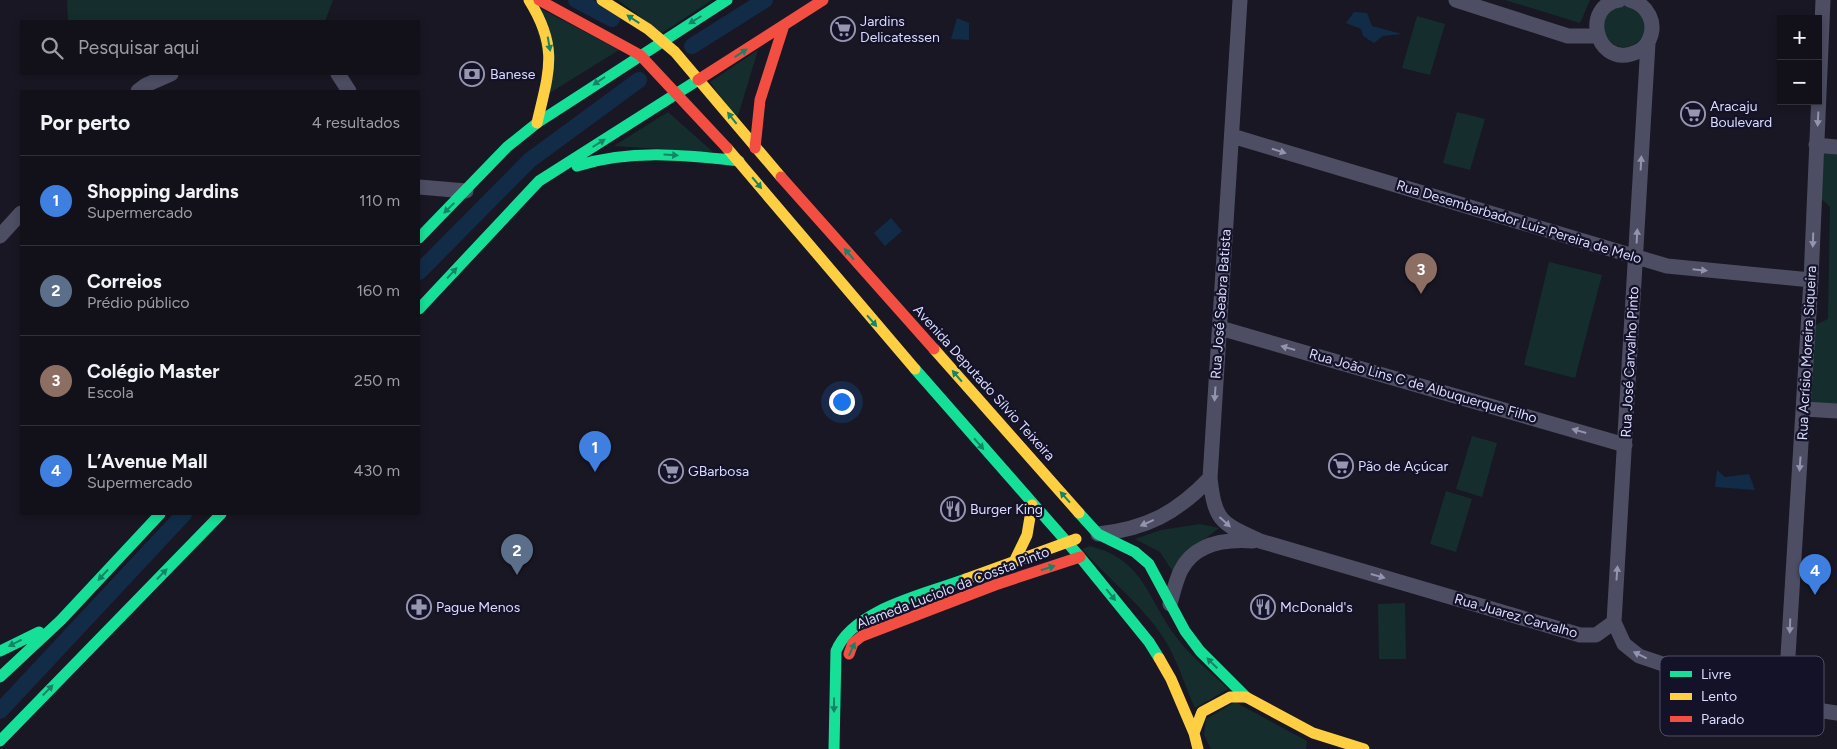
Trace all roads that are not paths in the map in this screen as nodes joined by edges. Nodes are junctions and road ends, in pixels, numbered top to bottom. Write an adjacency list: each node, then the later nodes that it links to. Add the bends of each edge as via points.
1 (529, 0): 25 (main road, one-way to 25, via 545,26 550,42 551,60)
2 (539, 0): 18 (main road)
3 (602, 0): 16 (main road, one-way to 3)
4 (727, 0): 16 (main road, one-way to 16)
5 (823, 0): 14 (main road)
6 (1240, 0): 26 (street, Rua José Seabra Batista)
7 (1456, 0): 15 (street, via 1568,36)
8 (1619, 0): 12 (street)
9 (1630, 0): 13 (street, via 1640,4)
10 (1652, 0): 13 (street)
11 (1823, 0): 27 (street, Rua Acrísio Moreira Siqueira, one-way to 27)
12 (1603, 6): 15 (street, via 1596,28)
13 (1651, 18): 17 (street, Rua José Carvalho Pinto)
14 (784, 25): 21 (main road, one-way to 14); 29 (main road, via 761,89)
15 (1597, 36): 17 (street, via 1608,50 1625,55 1642,49)
16 (662, 40): 18 (main road); 21 (main road, Avenida Deputado Sílvio Teixeira)
17 (1648, 43): 37 (street, Rua José Carvalho Pinto, one-way to 17)
18 (640, 55): 24 (main road); 25 (main road, one-way to 25)
19 (169, 75): 22 (street)
20 (339, 75): 23 (street)
21 (700, 80): 24 (main road); 29 (main road, Avenida Deputado Sílvio Teixeira, one-way to 21)
22 (139, 90)
23 (347, 90)
24 (678, 94): 30 (main road); 31 (main road, one-way to 24)
25 (537, 123): 33 (main road, via 507,147)
26 (1232, 136): 37 (street, Rua Desembarbador Luiz Pereira de Melo, one-way to 37); 40 (street, Rua José Seabra Batista)
27 (1816, 146): 28 (street); 38 (street, Rua Acrísio Moreira Siqueira, one-way to 38)
28 (1837, 146)
29 (755, 148): 48 (main road, Avenida Deputado Sílvio Teixeira, one-way to 29)
30 (739, 161): 31 (main road, one-way to 30, via 595,159 622,154 649,153); 45 (main road, one-way to 45, via 842,287)
31 (540, 181): 39 (main road, one-way to 31)
32 (420, 187): 33 (street)
33 (466, 191): 36 (main road, one-way to 36)
34 (20, 214): 35 (street)
35 (0, 236)
36 (420, 237)
37 (1636, 257): 38 (street, Rua Desembarbador Luiz Pereira de Melo, one-way to 38, via 1667,266); 43 (street, Rua José Carvalho Pinto)
38 (1811, 280): 41 (street, Rua Acrísio Moreira Siqueira)
39 (420, 308)
40 (1220, 328): 43 (street, Rua João Lins C de Albuquerque Filho, one-way to 40); 44 (street, Rua José Seabra Batista, one-way to 44)
41 (1804, 409): 42 (street); 57 (street, Rua Acrísio Moreira Siqueira, one-way to 57)
42 (1837, 411)
43 (1626, 445): 55 (street, Rua José Carvalho Pinto, one-way to 43)
44 (1210, 478): 48 (street, one-way to 48, via 1174,511 1142,526); 50 (street, Rua Juarez Carvalho, one-way to 50, via 1218,515 1229,527)
45 (1032, 505): 49 (main road); 52 (main road, via 1030,530)
46 (159, 515): 54 (main road, one-way to 54)
47 (221, 515): 64 (main road, one-way to 47)
48 (1098, 534): 49 (main road, Alameda Luciolo da Cossta Pinto); 53 (main road, Avenida Deputado Sílvio Teixeira, via 1143,558)
49 (1064, 541): 51 (main road); 52 (main road, Alameda Luciolo da Cossta Pinto)
50 (1260, 541): 53 (street, via 1218,542 1203,548 1181,570); 55 (street, Rua Juarez Carvalho, one-way to 55, via 1580,635 1596,636)
51 (1080, 557): 61 (main road, Alameda Luciolo da Cossta Pinto, one-way to 51, via 846,666 853,643 862,636 995,585); 65 (main road, one-way to 65, via 1149,642 1171,679)
52 (1014, 562): 67 (main road, Alameda Luciolo da Cossta Pinto, one-way to 67, via 876,612 850,628 836,651)
53 (1170, 604): 60 (main road, Avenida Deputado Sílvio Teixeira, one-way to 53, via 1200,651)
54 (61, 620): 56 (main road, one-way to 56); 59 (main road)
55 (1614, 622): 58 (street, one-way to 55, via 1639,656 1624,644)
56 (0, 651)
57 (1787, 656)
58 (1660, 663)
59 (0, 677)
60 (1246, 697): 65 (main road, via 1230,697 1202,712); 69 (main road, Avenida Deputado Sílvio Teixeira, via 1313,738)
61 (847, 701)
62 (1824, 711): 63 (street)
63 (1837, 713)
64 (6, 724): 66 (main road)
65 (1194, 733): 68 (main road)
66 (0, 741)
67 (834, 749)
68 (1198, 749)
69 (1364, 749)

